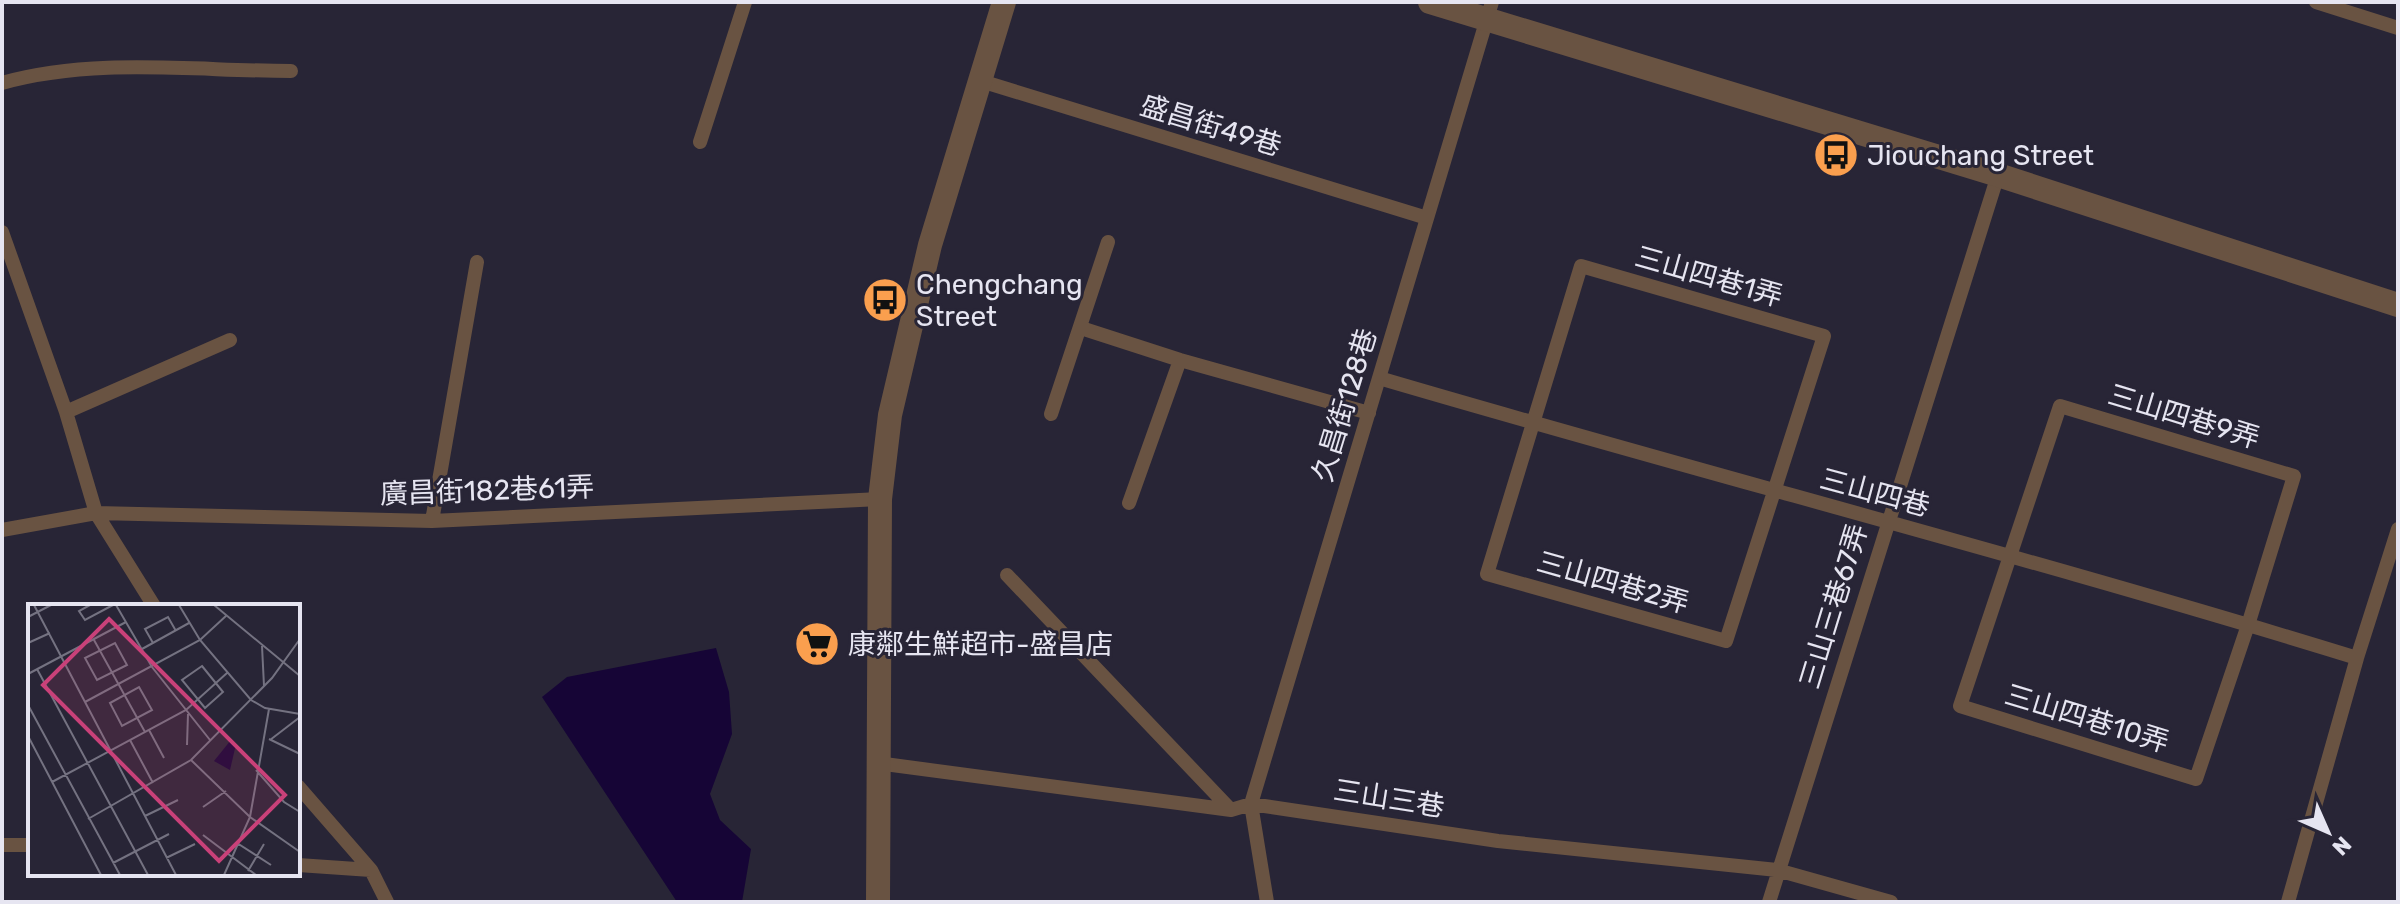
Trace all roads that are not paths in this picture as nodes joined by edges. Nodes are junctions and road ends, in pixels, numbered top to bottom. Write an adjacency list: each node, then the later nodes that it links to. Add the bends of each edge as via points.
1 (745, 2): 10 (lane)
2 (1004, 2): 8 (street)
3 (1430, 2): 5 (street)
4 (2316, 2): 6 (lane)
5 (1489, 11): 11 (street); 12 (lane, 久昌街128巷)
6 (2398, 28)
7 (291, 71): 9 (lane, via 91,70)
8 (981, 81): 12 (lane, 盛昌街49巷); 27 (street, via 930,245 890,415)
9 (2, 83)
10 (700, 142)
11 (1998, 175): 17 (street); 31 (lane, 三山三巷67弄)
12 (1427, 218): 21 (lane, 久昌街128巷)
13 (2, 232): 15 (lane)
14 (1108, 242): 18 (lane)
15 (5, 248): 22 (lane)
16 (477, 262): 30 (lane)
17 (2398, 305)
18 (1081, 328): 20 (lane); 24 (lane)
19 (230, 340): 22 (lane)
20 (1180, 360): 23 (lane); 28 (lane)
21 (1379, 378): 23 (lane, 久昌街128巷); 25 (lane, 三山四巷)
22 (66, 412): 29 (lane)
23 (1369, 413): 41 (lane, 久昌街128巷)
24 (1051, 414)
25 (1532, 423): 26 (lane, 三山四巷); 26 (lane, 三山四巷2弄, via 1487,574 1726,641); 26 (lane, 三山四巷1弄, via 1581,266 1824,336)
26 (1773, 492): 31 (lane, 三山四巷)
27 (880, 499): 30 (lane, 廣昌街182巷61弄); 39 (street)
28 (1129, 503)
29 (96, 513): 30 (lane, 廣昌街182巷61弄); 33 (lane, 廣昌街182巷61弄); 36 (lane)
30 (432, 521)
31 (1887, 521): 34 (lane, 三山四巷); 47 (lane, 三山三巷67弄)
32 (2398, 529): 38 (lane)
33 (2, 530)
34 (2010, 555): 37 (lane, 三山四巷); 37 (lane, 三山四巷9弄, via 2060,406 2294,476); 37 (lane, 三山四巷10弄, via 1960,706 2196,779)
35 (1007, 575): 42 (lane)
36 (153, 604)
37 (2248, 625): 38 (lane, 三山四巷)
38 (2357, 658): 53 (lane)
39 (877, 763): 42 (lane, 三山三巷); 49 (street)
40 (300, 788): 46 (lane)
41 (1251, 804): 42 (lane, 三山三巷); 47 (lane, 三山三巷, via 1498,841); 50 (lane)
42 (1231, 810)
43 (2, 845): 44 (lane)
44 (28, 845)
45 (300, 865): 46 (lane)
46 (371, 870): 48 (lane)
47 (1777, 870): 51 (lane, 三山三巷67弄); 52 (lane, 三山三巷)
48 (387, 902)
49 (878, 902)
50 (1267, 902)
51 (1769, 902)
52 (1891, 902)
53 (2288, 902)

